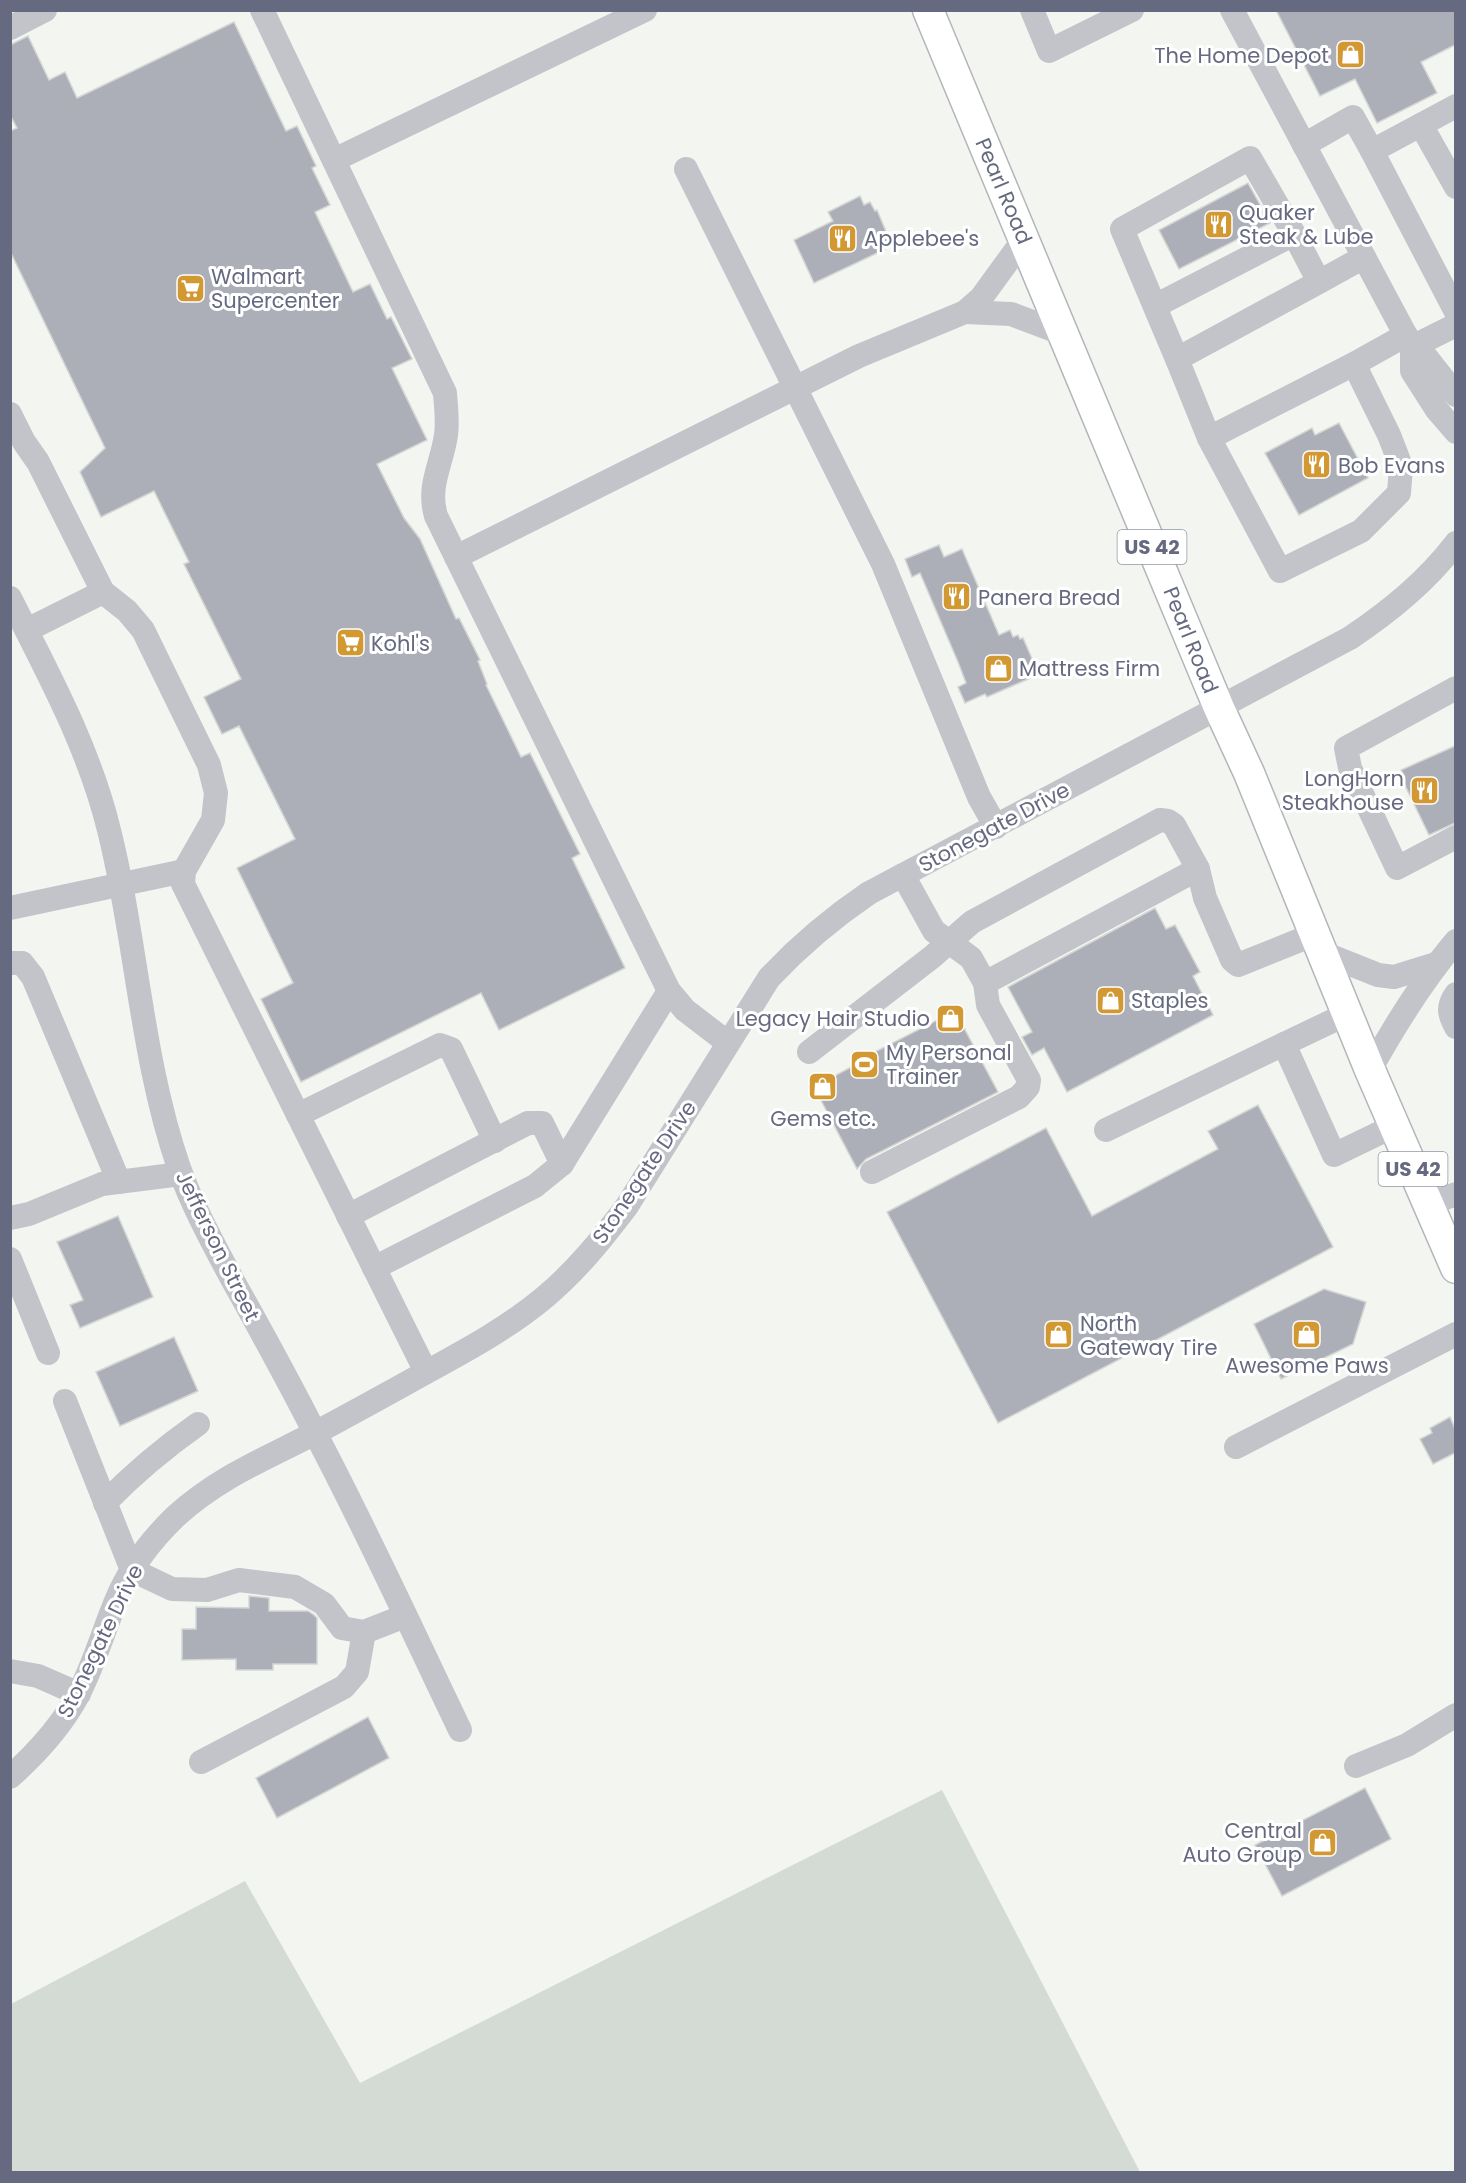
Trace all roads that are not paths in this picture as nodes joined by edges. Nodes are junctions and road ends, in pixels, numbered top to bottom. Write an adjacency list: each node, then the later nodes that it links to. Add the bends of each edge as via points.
1 (45, 10): 8 (street)
2 (262, 10): 13 (street)
3 (645, 10): 13 (street)
4 (928, 10): 17 (main road, Pearl Road / US 42)
5 (1032, 10): 6 (street, via 1049,51)
6 (1132, 10)
7 (1232, 10): 11 (street)
8 (10, 28)
9 (1455, 106): 10 (street)
10 (1421, 125): 12 (street); 15 (street)
11 (1304, 145): 12 (street, via 1353,117); 18 (street)
12 (1372, 151): 22 (street)
13 (334, 160): 34 (street, via 445,393 446,434 432,503)
14 (686, 169): 28 (street)
15 (1455, 187)
16 (1294, 234): 19 (street); 20 (street); 20 (street, via 1250,158 1122,229)
17 (1024, 239): 21 (street, via 981,298); 24 (main road, Pearl Road / US 42)
18 (1364, 257): 19 (street); 25 (street)
19 (1319, 282): 26 (street)
20 (1155, 306): 26 (street)
21 (965, 312): 24 (street, via 1011,314); 28 (street, via 859,356)
22 (1455, 312)
23 (1455, 325): 25 (street)
24 (1064, 334): 39 (main road, Pearl Road / US 42)
25 (1409, 341): 27 (street); 29 (street); 31 (street, via 1412,371)
26 (1177, 359): 32 (street)
27 (1354, 364): 32 (street); 32 (street, via 1401,466 1399,493 1361,531 1280,571)
28 (796, 389): 34 (street); 40 (street, via 883,564)
29 (1455, 395)
30 (10, 414): 35 (street)
31 (1455, 432)
32 (1209, 438)
33 (1455, 543): 39 (street, Stonegate Drive, via 1414,590 1384,615 1350,638)
34 (456, 557): 53 (street)
35 (104, 592): 37 (street); 43 (street, via 128,611 143,630 209,765 216,793 213,820)
36 (10, 598): 37 (street, Jefferson Street)
37 (27, 630): 45 (street, Jefferson Street, via 91,769)
38 (1455, 688): 41 (street, via 1346,748 1350,768 1397,868)
39 (1219, 708): 40 (street, Stonegate Drive); 49 (main road, Pearl Road / US 42)
40 (996, 827): 44 (street, Stonegate Drive)
41 (1455, 837)
42 (1198, 869): 48 (street, via 1174,825 1160,820 972,922); 49 (street, via 1205,898 1232,960 1238,965); 52 (street)
43 (184, 871): 45 (street); 61 (street, via 183,884)
44 (903, 875): 48 (street, via 934,931); 57 (street, Stonegate Drive, via 832,918 799,946 769,978)
45 (119, 884): 46 (street); 67 (street, Jefferson Street, via 146,1046 160,1108)
46 (10, 908)
47 (1455, 941): 51 (street)
48 (949, 942): 52 (street, via 971,958); 59 (street)
49 (1319, 943): 51 (street, via 1378,975 1394,977); 55 (main road, Pearl Road / US 42)
50 (10, 963): 68 (street, via 22,963 33,977)
51 (1436, 964): 60 (street, via 1396,1022)
52 (985, 983): 66 (street, via 988,1005 1029,1080 1029,1087 1019,1097)
53 (669, 991): 57 (street, via 692,1016); 65 (street)
54 (1455, 994): 56 (street, via 1449,1014)
55 (1347, 1014): 58 (street); 60 (main road, Pearl Road / US 42)
56 (1455, 1028)
57 (728, 1043): 77 (street, Stonegate Drive, via 627,1206 579,1265 509,1324)
58 (1284, 1044): 62 (street, via 1334,1155); 63 (street)
59 (809, 1052)
60 (1370, 1070): 62 (main road, Pearl Road / US 42)
61 (298, 1115): 64 (street, via 440,1046 451,1049); 70 (street)
62 (1394, 1126): 69 (main road, Pearl Road / US 42)
63 (1106, 1130)
64 (495, 1141): 65 (street, via 528,1123 542,1123); 70 (street)
65 (562, 1164): 73 (street, via 535,1186)
66 (872, 1172)
67 (182, 1174): 68 (street); 80 (street, Jefferson Street, via 199,1216)
68 (119, 1182): 71 (street, via 102,1184)
69 (1442, 1199): 74 (main road, Pearl Road / US 42)
70 (348, 1216): 73 (street)
71 (10, 1218)
72 (10, 1258): 76 (street)
73 (374, 1268): 77 (street)
74 (1455, 1268)
75 (1455, 1334): 81 (street)
76 (48, 1353)
77 (426, 1372): 80 (street, Stonegate Drive)
78 (65, 1401): 82 (street)
79 (198, 1424): 82 (street, via 154,1456)
80 (315, 1433): 83 (street, Stonegate Drive, via 200,1495 152,1542); 84 (street, Jefferson Street)
81 (1236, 1447)
82 (105, 1503): 83 (street)
83 (132, 1570): 85 (street, via 172,1589 207,1590 239,1580 296,1587 324,1604 342,1628); 87 (street, Stonegate Drive)
84 (405, 1616): 85 (street); 89 (street, Jefferson Street)
85 (364, 1632): 90 (street, via 357,1672 344,1686)
86 (10, 1671): 87 (street, via 38,1676)
87 (79, 1694): 92 (street, Stonegate Drive, via 59,1726)
88 (1455, 1715): 91 (street, via 1407,1744)
89 (460, 1730)
90 (201, 1762)
91 (1356, 1766)
92 (10, 1777)

